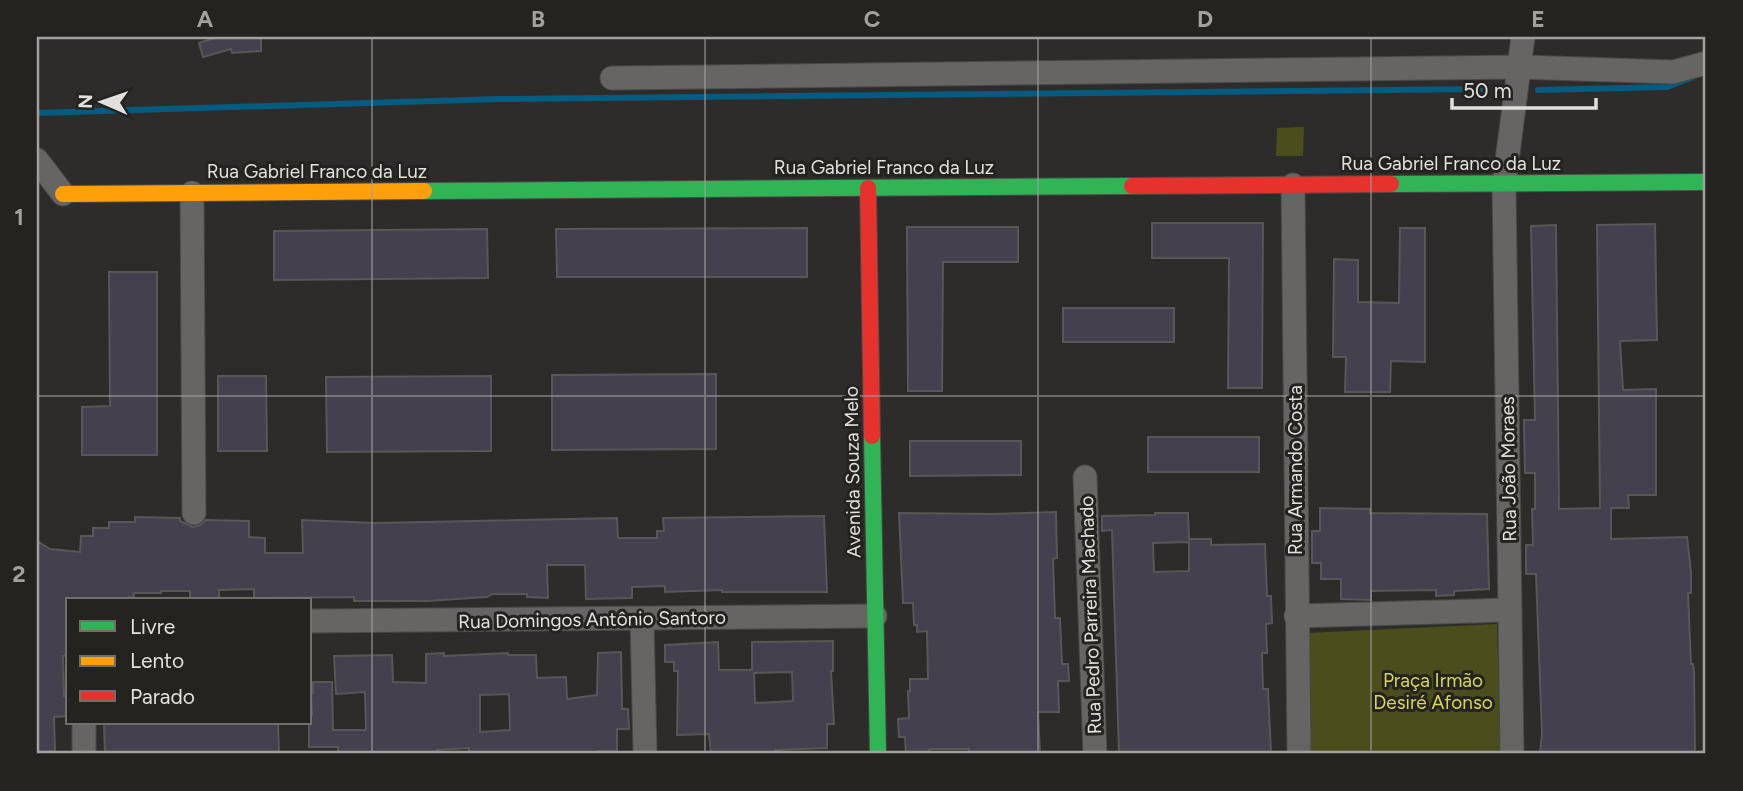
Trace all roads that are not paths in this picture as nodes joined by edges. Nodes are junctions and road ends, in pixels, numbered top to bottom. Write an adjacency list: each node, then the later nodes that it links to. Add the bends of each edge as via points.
1 (1523, 37): 3 (street, Rua João Moraes)
2 (1706, 62): 3 (street, via 1673,72)
3 (1520, 67): 4 (street); 7 (street, Rua João Moraes)
4 (612, 78)
5 (37, 160): 11 (street)
6 (1706, 182): 7 (street, Rua Gabriel Franco da Luz)
7 (1504, 184): 8 (street, Rua Gabriel Franco da Luz); 14 (street, Rua João Moraes)
8 (1293, 185): 9 (street, Rua Gabriel Franco da Luz); 16 (street, Rua Armando Costa)
9 (868, 188): 10 (street, Rua Gabriel Franco da Luz); 15 (street, Avenida Souza Melo)
10 (192, 193): 11 (street, Rua Gabriel Franco da Luz); 13 (street)
11 (62, 194)
12 (1085, 477): 23 (street, Rua Pedro Parreira Machado)
13 (194, 513)
14 (1510, 610): 16 (street); 25 (street, Rua João Moraes)
15 (875, 616): 17 (street, Rua Domingos Antônio Santoro); 22 (street, Avenida Souza Melo)
16 (1296, 616): 24 (street, Rua Armando Costa)
17 (642, 619): 18 (street, Rua Domingos Antônio Santoro); 21 (street)
18 (312, 621)
19 (83, 724): 20 (street)
20 (84, 754)
21 (645, 754)
22 (878, 754)
23 (1095, 754)
24 (1299, 754)
25 (1512, 754)

